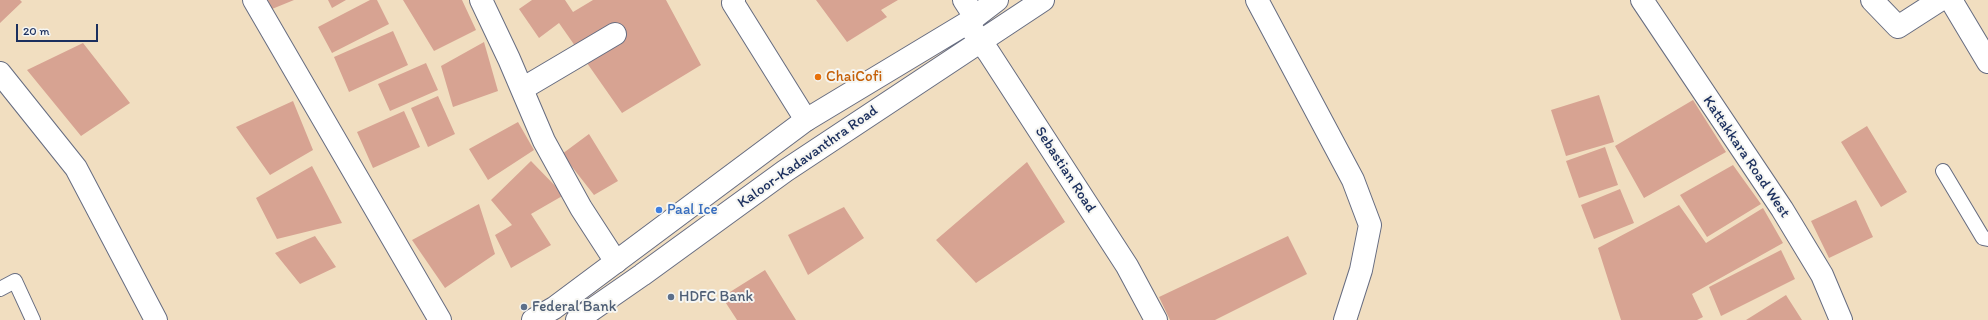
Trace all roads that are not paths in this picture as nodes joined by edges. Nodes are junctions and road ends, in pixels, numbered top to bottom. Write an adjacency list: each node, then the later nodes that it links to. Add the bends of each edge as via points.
1 (254, 0): 24 (street)
2 (481, 0): 16 (street)
3 (734, 0): 17 (street, via 733,3)
4 (997, 0): 11 (street)
5 (1043, 0): 13 (street, Kaloor-Kadavanthra Road)
6 (1257, 0): 28 (street, via 1354,180 1370,224 1361,270)
7 (1642, 0): 29 (street, Kattakkara Road West, via 1782,209 1822,275)
8 (1872, 0): 9 (street, via 1898,27)
9 (1940, 0)
10 (1951, 0): 14 (street)
11 (969, 13): 13 (street, Sebastian Road); 17 (street)
12 (616, 34): 16 (street)
13 (981, 41): 26 (street, Kaloor-Kadavanthra Road, via 785,171); 27 (street, Sebastian Road, via 1127,266)
14 (1988, 62)
15 (0, 73): 23 (street, via 76,168)
16 (522, 90): 20 (street, via 548,148 581,208)
17 (806, 120): 20 (street)
18 (1943, 171): 19 (lane, via 1983,238)
19 (1988, 238)
20 (616, 262): 25 (street, via 554,308)
21 (0, 288): 22 (lane, via 15,281)
22 (33, 320)
23 (156, 320)
24 (440, 320)
25 (533, 320)
26 (577, 320)
27 (1156, 320)
28 (1345, 320)
29 (1841, 320)

